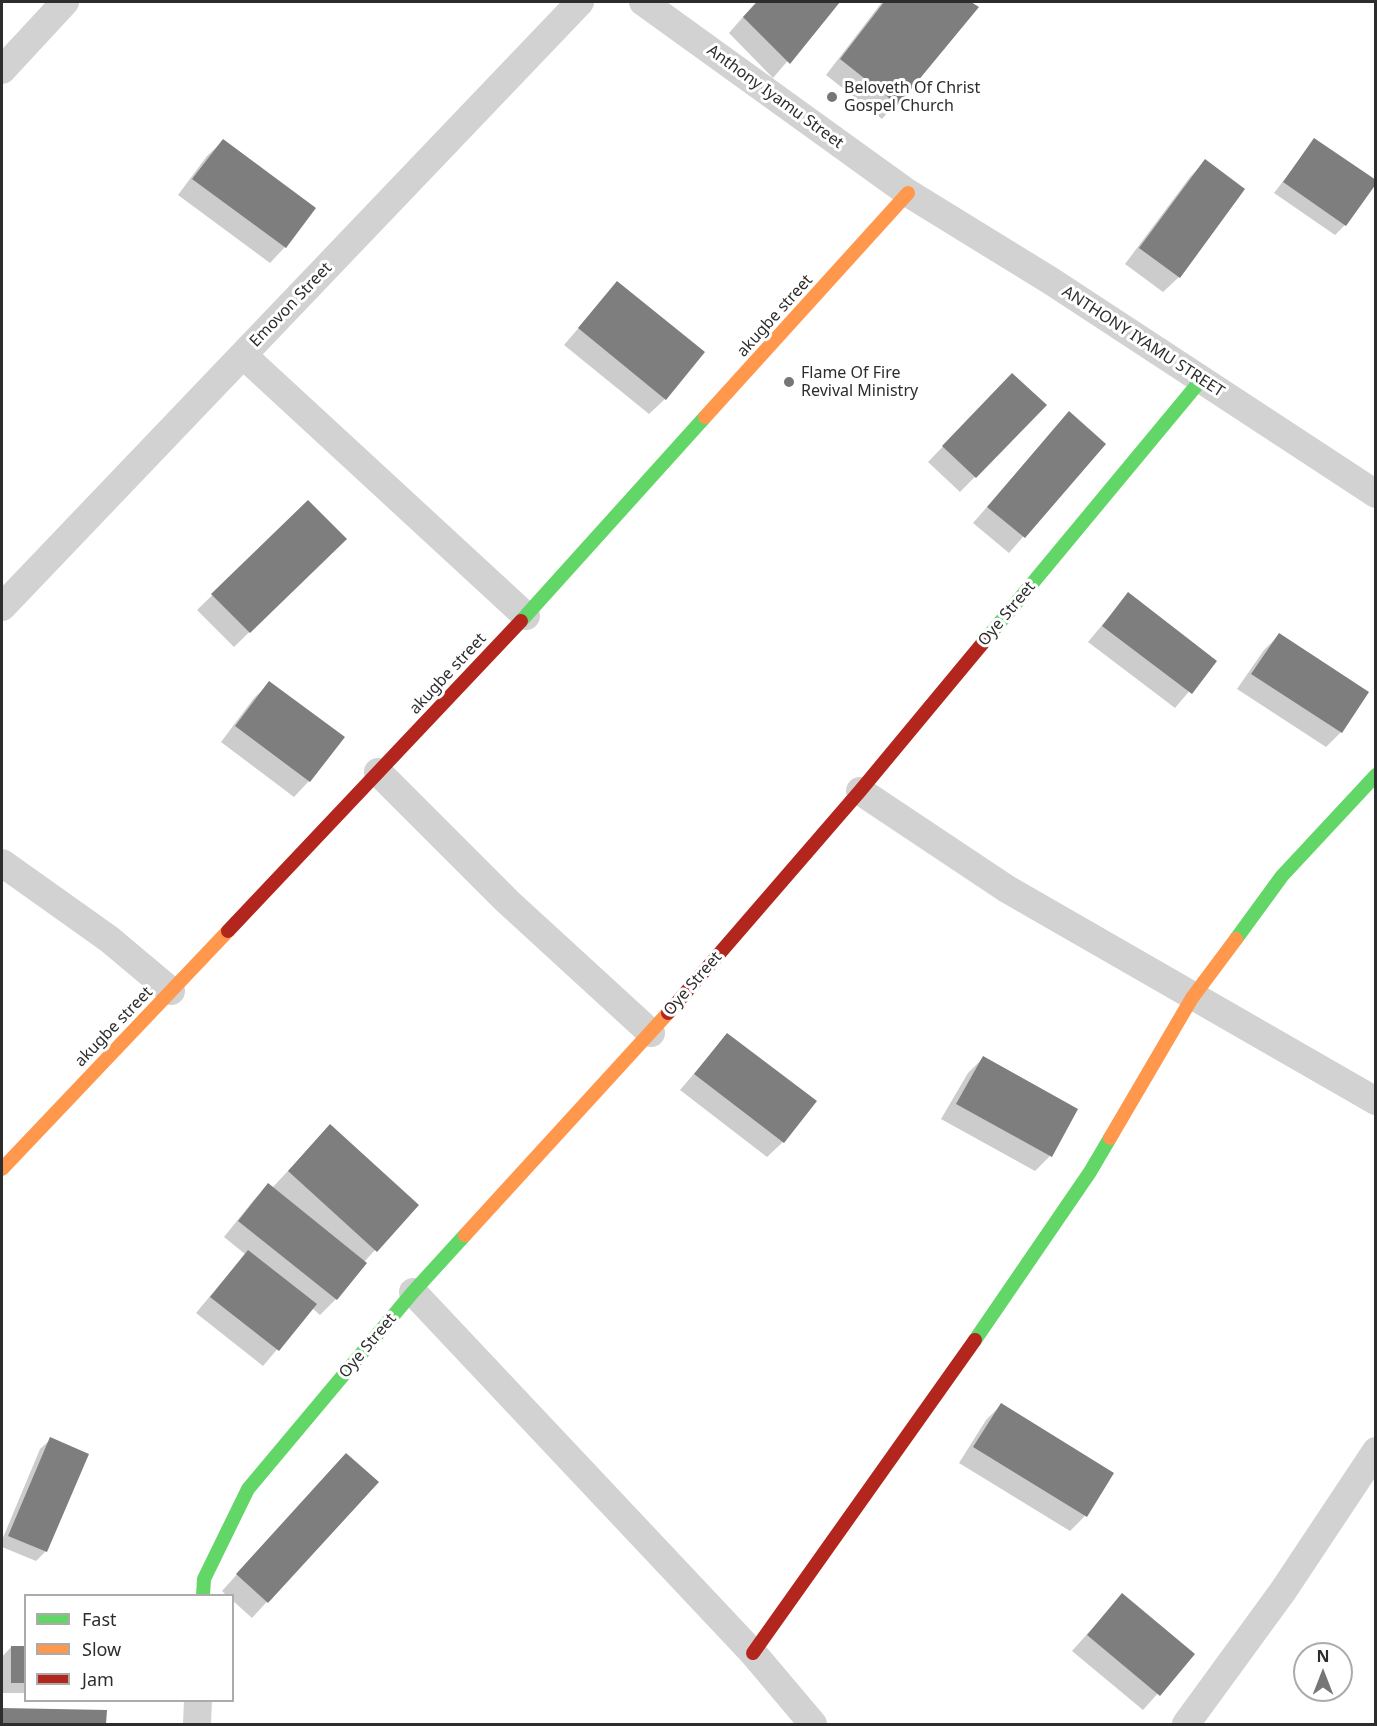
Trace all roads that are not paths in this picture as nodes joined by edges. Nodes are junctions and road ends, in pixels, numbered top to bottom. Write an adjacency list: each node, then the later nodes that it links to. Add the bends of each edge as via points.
1 (64, 2): 4 (street)
2 (580, 2): 6 (street, Emovon Street)
3 (643, 2): 5 (street, Anthony Iyamu Street)
4 (2, 70)
5 (908, 193): 7 (street, ANTHONY IYAMU STREET); 10 (street, akugbe street)
6 (243, 355): 9 (street, Emovon Street); 10 (street)
7 (1201, 380): 8 (street, ANTHONY IYAMU STREET); 13 (street, Oye Street)
8 (1376, 494)
9 (2, 607)
10 (526, 616): 11 (street, akugbe street)
11 (378, 772): 15 (street, akugbe street); 17 (street, via 507,901)
12 (1376, 775): 16 (street, via 1282,876)
13 (860, 791): 16 (street, via 1007,889); 17 (street, Oye Street)
14 (2, 863): 15 (street, via 109,939)
15 (171, 991): 19 (street, akugbe street)
16 (1192, 998): 18 (street); 23 (street, via 1090,1172)
17 (651, 1033): 20 (street, Oye Street)
18 (1376, 1101)
19 (2, 1169)
20 (413, 1292): 22 (street, Oye Street, via 248,1489 204,1579); 23 (street)
21 (1376, 1451): 27 (street)
22 (203, 1594)
23 (753, 1653): 26 (street)
24 (198, 1702): 25 (street)
25 (197, 1725)
26 (813, 1725)
27 (1186, 1725)

